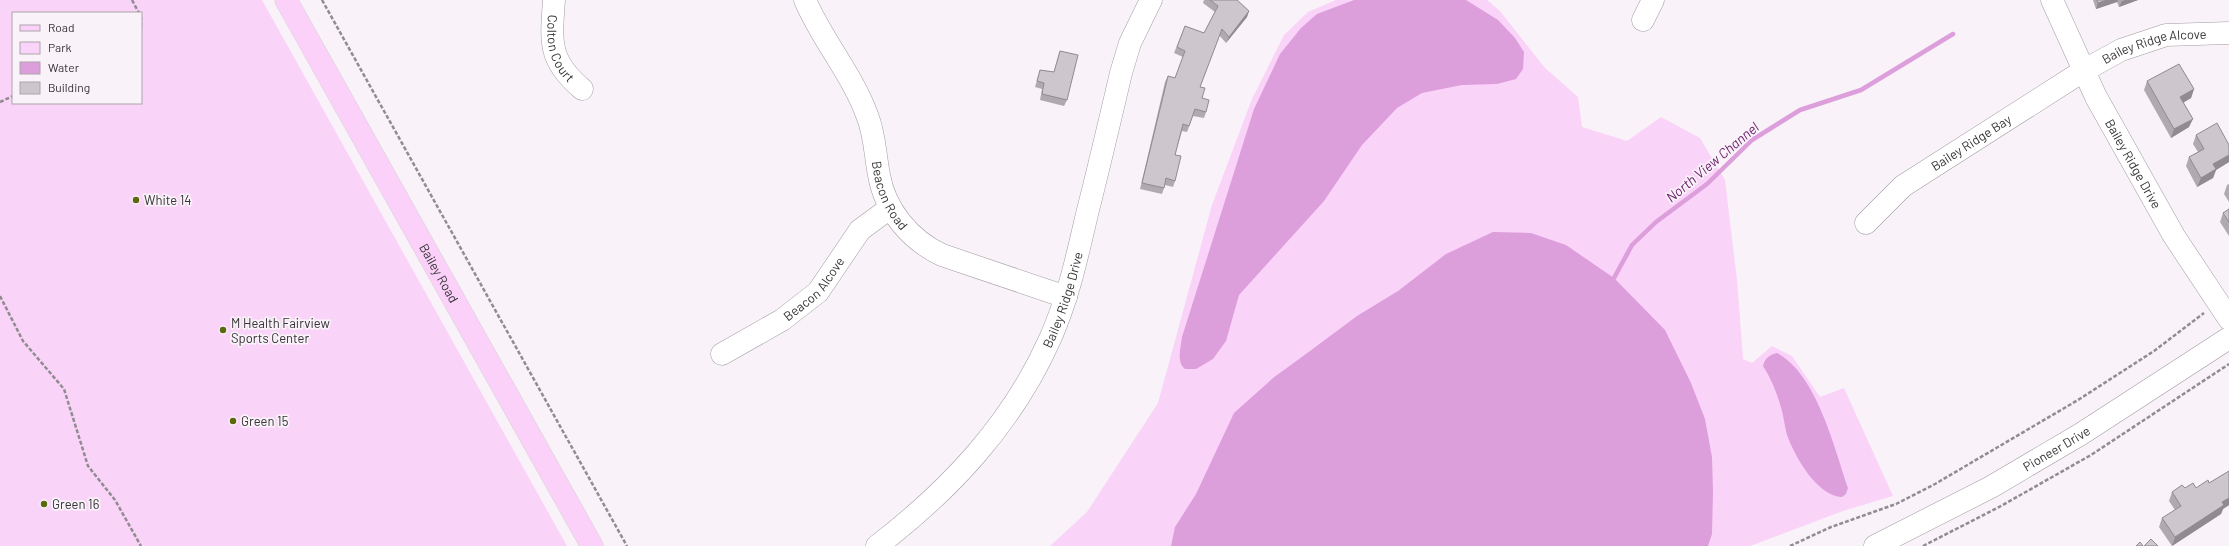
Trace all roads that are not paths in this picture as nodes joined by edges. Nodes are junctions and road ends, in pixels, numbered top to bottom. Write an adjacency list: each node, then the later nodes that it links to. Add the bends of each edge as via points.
1 (286, 0): 17 (main road, Bailey Road)
2 (554, 0): 10 (street, Colton Court, via 554,53 569,78)
3 (805, 0): 11 (street, Beacon Road, via 867,115 883,191)
4 (1151, 0): 13 (street, Bailey Ridge Drive, via 1130,43 1121,73)
5 (1653, 0): 7 (street)
6 (2052, 0): 9 (street, Bailey Ridge Drive)
7 (1643, 20)
8 (2229, 33): 9 (street, Bailey Ridge Alcove, via 2166,35 2121,50)
9 (2083, 71): 12 (street, Bailey Ridge Bay, via 1903,186); 14 (street, Bailey Ridge Drive, via 2174,236)
10 (582, 89)
11 (890, 208): 13 (street, Beacon Road, via 912,234 930,249); 16 (street, Beacon Alcove, via 860,230 818,292 782,320)
12 (1866, 223)
13 (1066, 297): 18 (street, Bailey Ridge Drive, via 1050,339 1033,372 988,442 912,520)
14 (2229, 319)
15 (2229, 338): 19 (street, Pioneer Drive, via 2081,434 1991,487)
16 (722, 354)
17 (592, 546)
18 (877, 546)
19 (1875, 546)

